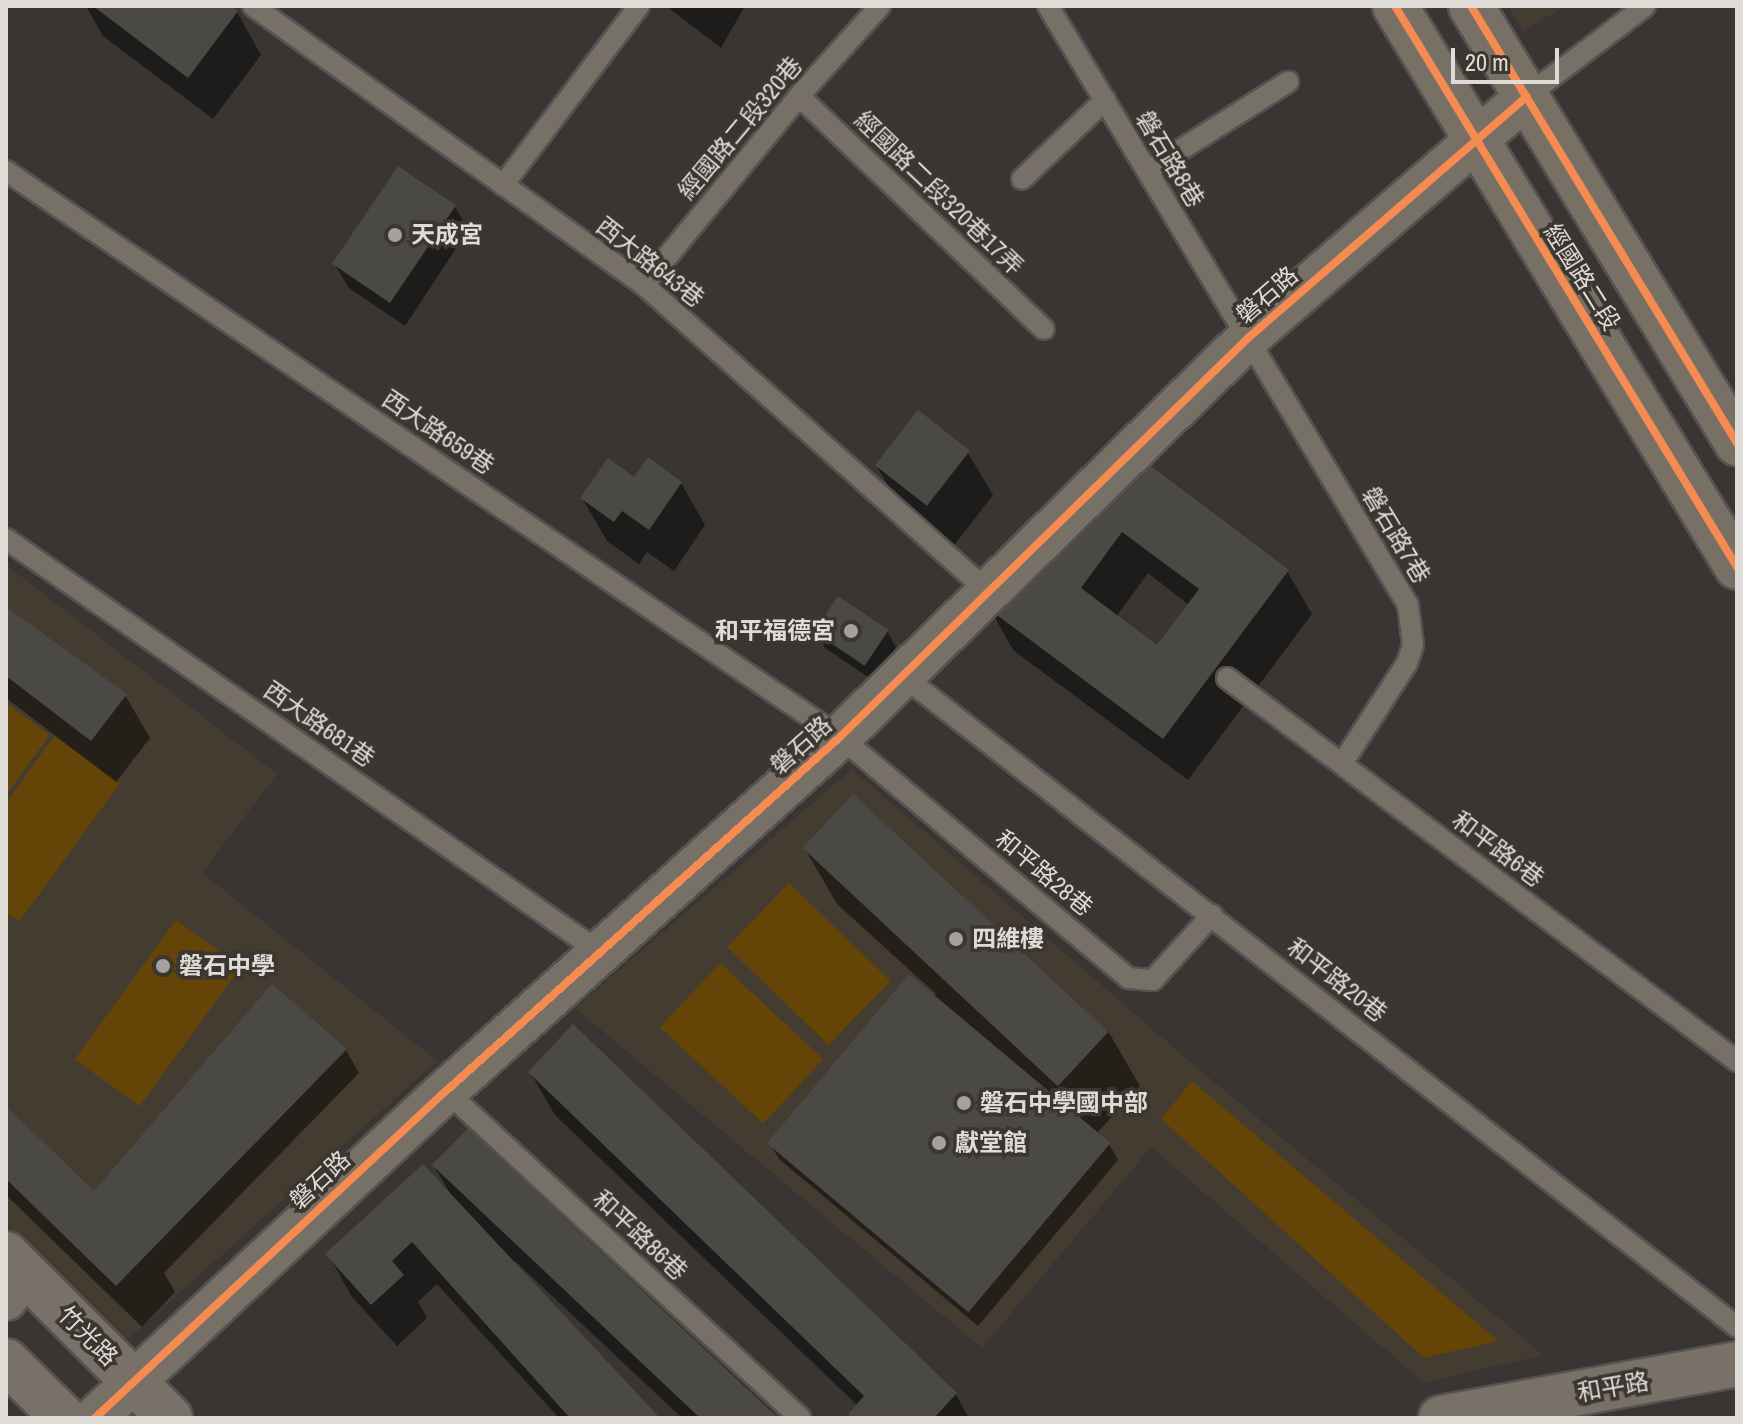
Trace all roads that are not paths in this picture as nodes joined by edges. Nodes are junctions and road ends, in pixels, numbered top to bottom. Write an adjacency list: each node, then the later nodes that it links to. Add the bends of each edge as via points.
1 (253, 6): 16 (lane, 西大路643巷)
2 (639, 6): 16 (lane)
3 (880, 6): 9 (lane, 經國路二段320巷)
4 (1048, 6): 11 (lane, 磐石路8巷)
5 (1395, 6): 12 (main road, 經國路二段)
6 (1471, 6): 10 (main road, 經國路二段)
7 (1645, 6): 10 (lane)
8 (1288, 82): 14 (lane)
9 (799, 96): 17 (lane, 經國路二段320巷); 18 (lane, 經國路二段320巷17弄)
10 (1527, 96): 12 (street, 磐石路); 20 (main road, 經國路二段)
11 (1105, 100): 14 (lane, 磐石路8巷); 15 (lane)
12 (1474, 139): 19 (street, 磐石路); 22 (main road, 經國路二段)
13 (6, 171): 26 (lane, 西大路659巷)
14 (1147, 171): 19 (lane, 磐石路8巷)
15 (1022, 179)
16 (503, 185): 17 (lane, 西大路643巷)
17 (644, 285): 23 (lane, 西大路643巷)
18 (1044, 329)
19 (1248, 338): 23 (street, 磐石路); 27 (lane, 磐石路7巷, via 1408,605 1413,645 1407,663)
20 (1737, 443)
21 (6, 539): 29 (lane, 西大路681巷)
22 (1737, 567)
23 (988, 592): 24 (street, 磐石路)
24 (903, 676): 26 (street, 磐石路); 28 (lane, 和平路20巷)
25 (1227, 678): 27 (lane, 和平路6巷)
26 (840, 737): 28 (lane, 和平路28巷, via 1128,978 1153,980); 29 (street, 磐石路)
27 (1342, 764): 30 (lane, 和平路6巷)
28 (1212, 915): 33 (lane, 和平路20巷)
29 (601, 953): 31 (street, 磐石路)
30 (1737, 1061)
31 (446, 1091): 36 (street, 磐石路); 41 (lane, 和平路86巷)
32 (12, 1275): 36 (street, 竹光路)
33 (1737, 1327)
34 (6, 1361): 38 (street)
35 (1737, 1364): 37 (street, 和平路)
36 (133, 1380): 39 (street, 磐石路); 40 (street, 竹光路)
37 (1556, 1408): 42 (street, 和平路)
38 (64, 1418)
39 (95, 1418)
40 (170, 1418)
41 (800, 1418)
42 (1441, 1418)

